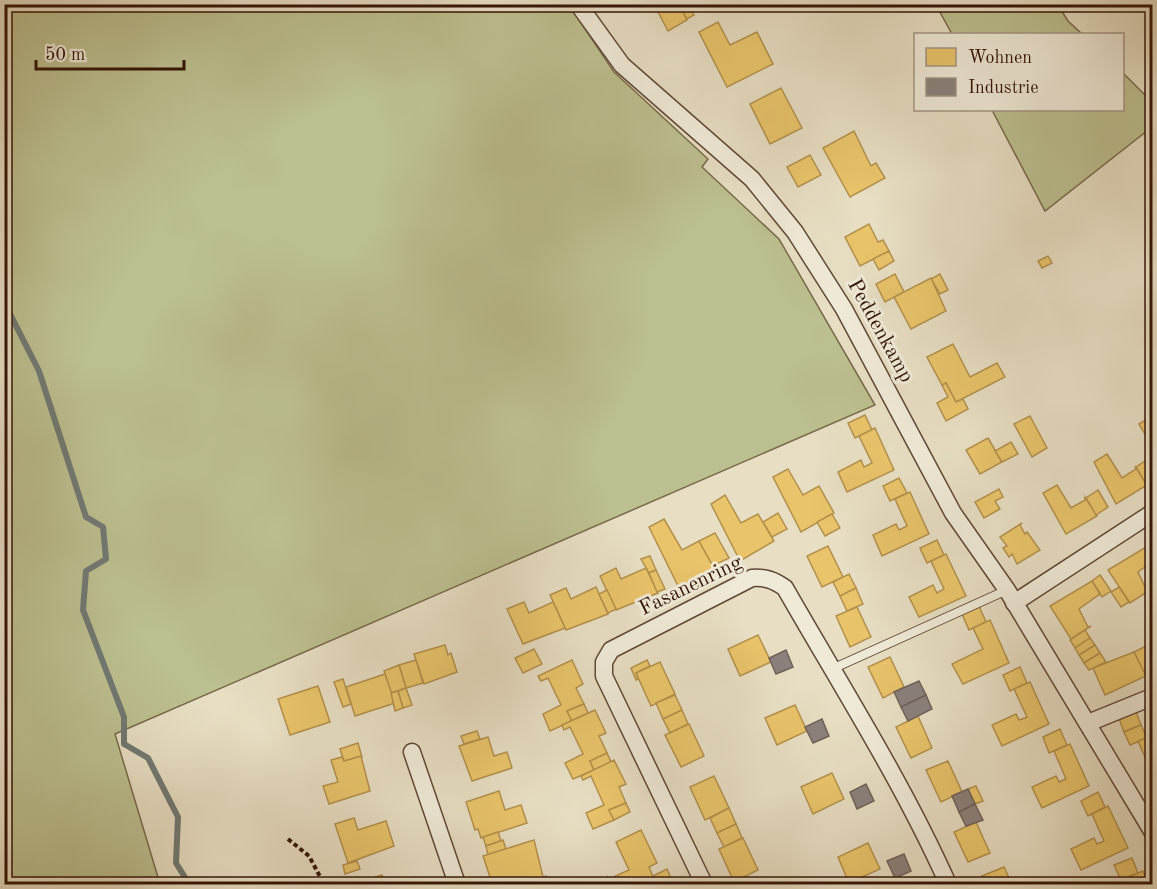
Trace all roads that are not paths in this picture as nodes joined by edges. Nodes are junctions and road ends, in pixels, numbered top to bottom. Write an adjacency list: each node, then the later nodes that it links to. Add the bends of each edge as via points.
1 (578, 4): 3 (street, Peddenkamp, via 622,65 752,179 795,232 844,309 953,513)
2 (1152, 513): 3 (street)
3 (1011, 596): 4 (lane); 6 (street, Peddenkamp)
4 (831, 669): 10 (street, Fasanenring, via 785,588 760,577 611,650 607,656 604,676); 11 (street, Fasanenring, via 894,777)
5 (1152, 698): 6 (street)
6 (1088, 723): 8 (street, Peddenkamp)
7 (412, 752): 9 (street)
8 (1152, 831)
9 (457, 885)
10 (704, 885)
11 (948, 885)

